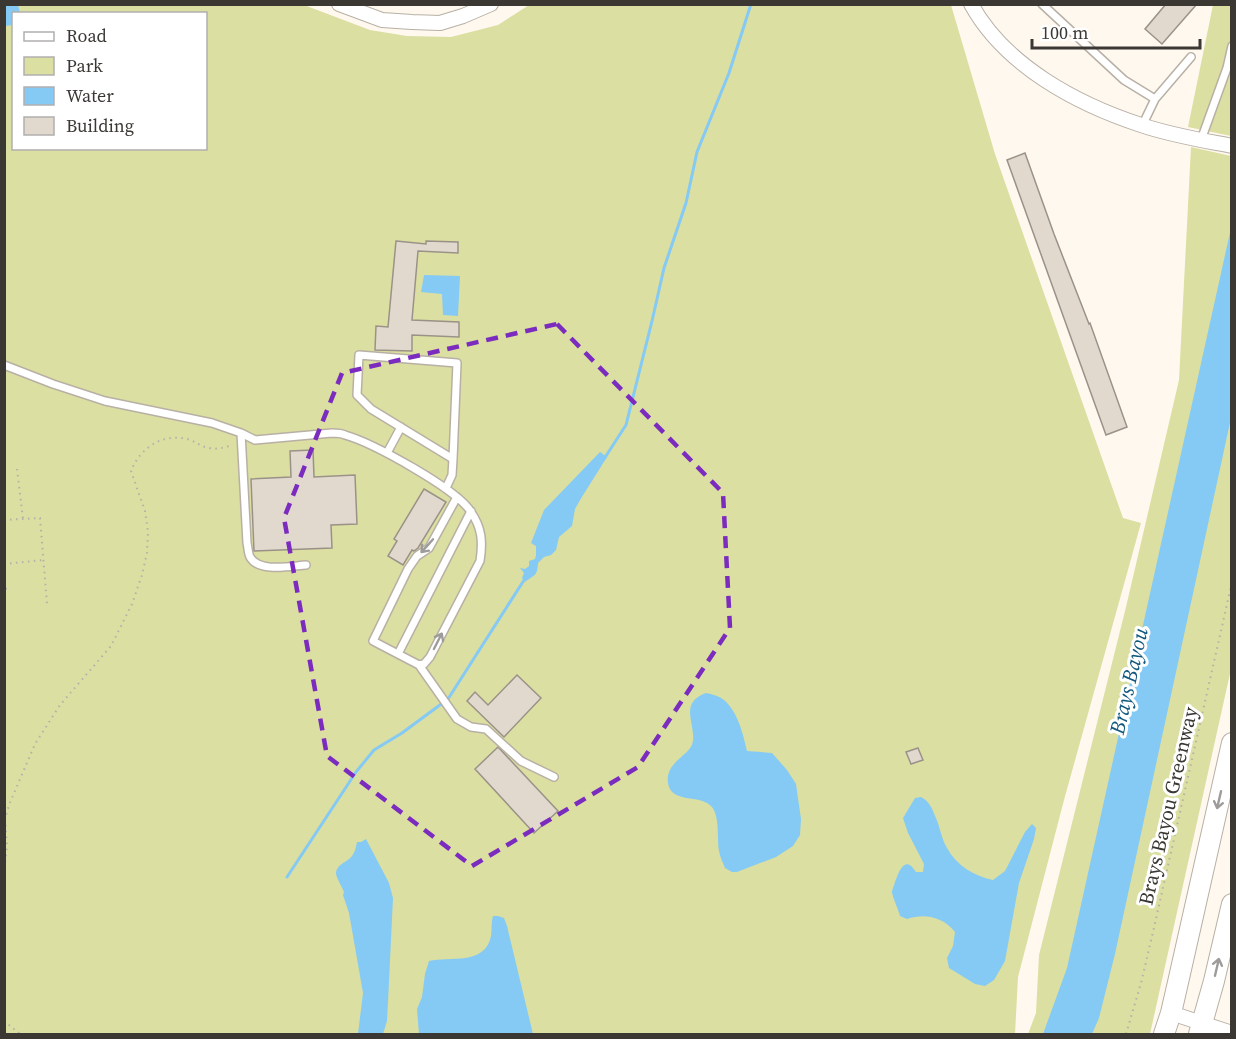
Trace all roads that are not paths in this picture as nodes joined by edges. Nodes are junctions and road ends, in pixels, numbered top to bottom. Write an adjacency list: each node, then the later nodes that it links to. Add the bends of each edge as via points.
1 (339, 4): 2 (street, via 382,20 440,23)
2 (490, 4)
3 (971, 4): 8 (street, via 992,34 1037,75 1098,109)
4 (1042, 4): 7 (lane, via 1124,80)
5 (1232, 46): 9 (lane)
6 (1191, 57): 7 (lane)
7 (1155, 99): 8 (lane)
8 (1142, 126): 9 (street)
9 (1201, 140): 10 (street)
10 (1232, 146)
11 (4, 365): 13 (lane, via 105,400)
12 (401, 427): 14 (lane); 15 (lane); 15 (lane, via 371,409 357,395 359,355 457,363)
13 (241, 433): 14 (lane, via 255,440 344,434); 19 (lane, via 250,557 265,568)
14 (387, 453): 16 (lane)
15 (453, 459): 16 (lane)
16 (446, 488): 17 (lane)
17 (457, 497): 18 (lane); 20 (lane, one-way to 20, via 429,548 408,569 373,641)
18 (471, 511): 20 (lane); 21 (lane, one-way to 18, via 430,657 480,561 483,545)
19 (306, 565)
20 (398, 654): 21 (lane)
21 (419, 665): 23 (lane, via 457,719 486,729 521,760)
22 (1232, 743): 25 (main road, one-way to 25)
23 (554, 777)
24 (1232, 904): 26 (main road, one-way to 24)
25 (1171, 1013): 26 (street); 28 (main road)
26 (1201, 1029): 27 (street)
27 (1232, 1033)
28 (1164, 1035)

